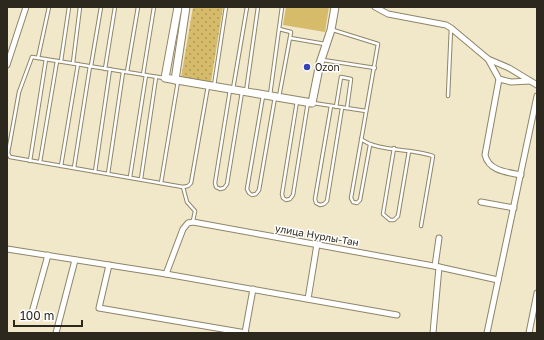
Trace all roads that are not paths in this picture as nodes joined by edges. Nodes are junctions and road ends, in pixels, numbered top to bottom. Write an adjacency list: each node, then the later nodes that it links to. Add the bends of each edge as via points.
1 (26, 7): 30 (street)
2 (49, 7): 22 (lane)
3 (69, 7): 27 (lane)
4 (80, 7): 28 (lane)
5 (101, 7): 31 (lane)
6 (115, 7): 33 (lane)
7 (138, 7): 35 (lane)
8 (154, 7): 36 (lane)
9 (178, 7): 38 (street)
10 (186, 7): 40 (street)
11 (226, 7): 42 (lane)
12 (247, 7): 44 (lane)
13 (258, 7): 45 (lane)
14 (282, 7): 18 (lane)
15 (335, 7): 19 (street)
16 (375, 7): 17 (street, via 388,14)
17 (451, 28): 24 (street); 47 (lane)
18 (279, 29): 20 (lane, via 291,32); 46 (lane)
19 (330, 30): 21 (street); 32 (lane, via 378,44)
20 (290, 38): 21 (lane); 46 (lane)
21 (326, 44): 25 (street)
22 (38, 58): 23 (lane); 60 (lane, via 32,57 19,92 8,153 10,157)
23 (46, 59): 26 (lane); 60 (lane)
24 (488, 59): 39 (street); 41 (street)
25 (321, 60): 32 (lane); 50 (street)
26 (57, 61): 27 (lane); 61 (lane)
27 (61, 62): 28 (lane)
28 (73, 63): 29 (lane)
29 (78, 64): 31 (lane); 62 (lane)
30 (7, 65)
31 (91, 66): 33 (lane); 63 (lane)
32 (375, 68): 55 (lane)
33 (105, 69): 34 (lane)
34 (110, 69): 35 (lane); 64 (lane)
35 (125, 72): 36 (lane); 65 (lane)
36 (144, 75): 37 (lane); 67 (lane)
37 (156, 77): 38 (lane); 68 (lane)
38 (165, 78): 40 (street)
39 (500, 79): 41 (street, via 511,82); 66 (street, via 486,161 496,169)
40 (177, 80): 42 (street); 69 (lane)
41 (530, 81): 43 (street)
42 (211, 86): 44 (street); 70 (lane, via 191,183)
43 (537, 86)
44 (232, 89): 45 (street); 45 (lane, via 215,183 220,189 227,184)
45 (244, 91): 46 (street)
46 (272, 96): 46 (lane, via 259,190 252,195 247,189); 49 (street)
47 (448, 96)
48 (537, 96): 66 (street)
49 (298, 100): 50 (street); 50 (lane, via 282,194 286,200 293,195)
50 (310, 102): 51 (lane)
51 (331, 106): 52 (lane); 53 (lane, via 315,199 320,205 327,201)
52 (336, 107): 53 (lane); 54 (lane, via 341,77 351,79)
53 (342, 108): 54 (lane)
54 (347, 108): 55 (lane)
55 (366, 111): 56 (lane)
56 (361, 139): 57 (lane); 57 (lane, via 351,198 353,202 357,203 360,200)
57 (370, 145): 58 (lane)
58 (394, 148): 59 (lane); 59 (lane, via 383,214 390,220 398,216)
59 (410, 151): 74 (lane, via 433,157)
60 (30, 161): 61 (lane)
61 (40, 162): 62 (lane)
62 (62, 166): 63 (lane)
63 (74, 168): 64 (lane)
64 (95, 172): 65 (lane)
65 (108, 174): 67 (lane)
66 (521, 175): 72 (street)
67 (130, 178): 68 (lane)
68 (141, 179): 69 (lane)
69 (161, 183): 70 (lane)
70 (183, 186): 73 (lane, via 187,202 195,211)
71 (481, 202): 72 (street)
72 (514, 208): 83 (street)
73 (193, 222): 76 (street, улица Нурлы-Тан); 82 (street, via 188,223 183,229)
74 (421, 226)
75 (438, 238): 81 (street)
76 (317, 244): 81 (street, улица Нурлы-Тан); 86 (street)
77 (7, 249): 78 (street)
78 (48, 255): 79 (street); 88 (street)
79 (75, 260): 80 (street); 89 (street)
80 (109, 265): 82 (street); 90 (street, via 99,308)
81 (437, 266): 83 (street, улица Нурлы-Тан); 91 (street)
82 (166, 274): 84 (street)
83 (498, 280): 92 (street)
84 (253, 289): 86 (street); 90 (street)
85 (537, 293): 93 (street)
86 (308, 299): 87 (street)
87 (397, 315)
88 (31, 316)
89 (56, 333)
90 (246, 333)
91 (433, 333)
92 (487, 333)
93 (529, 333)

